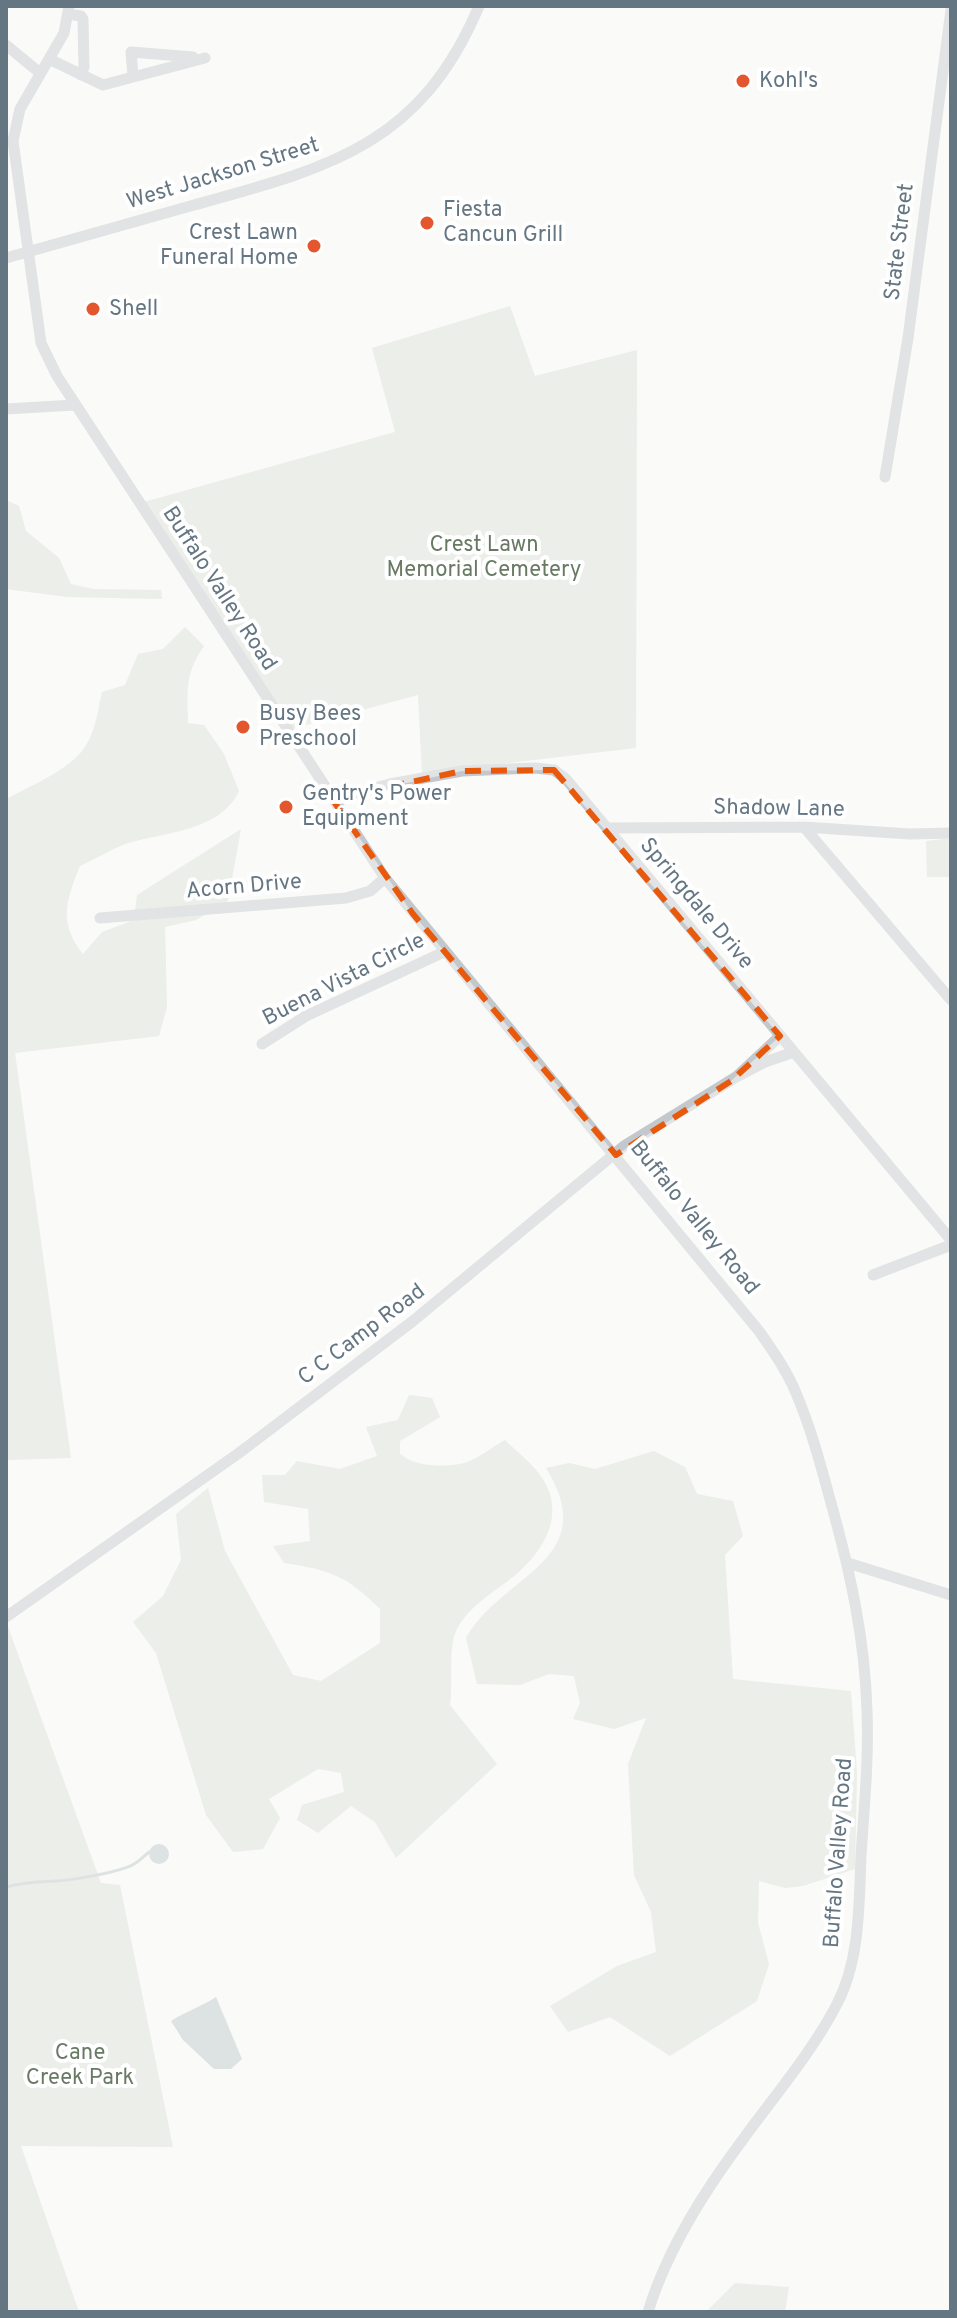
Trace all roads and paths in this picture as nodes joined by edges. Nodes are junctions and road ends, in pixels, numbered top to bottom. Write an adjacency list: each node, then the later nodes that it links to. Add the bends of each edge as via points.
1 (479, 6): 9 (street, West Jackson Street, via 454,56 422,98 355,151 293,177)
2 (68, 10): 5 (street, Buffalo Valley Road, via 64,33); 7 (street, via 83,19)
3 (951, 10): 13 (street, State Street)
4 (6, 45): 6 (street)
5 (49, 59): 6 (street, Buffalo Valley Road); 7 (street)
6 (40, 73): 9 (street, Buffalo Valley Road, via 20,109 13,141)
7 (81, 75): 8 (street, via 103,85)
8 (133, 76): 8 (street, via 162,69 205,58 131,52)
9 (28, 252): 10 (street, West Jackson Street); 11 (street, Buffalo Valley Road, via 41,343)
10 (6, 258)
11 (74, 405): 12 (street); 14 (street, Buffalo Valley Road)
12 (6, 409)
13 (885, 477)
14 (332, 799): 16 (street, Springdale Drive, via 435,775 554,770); 18 (street, Buffalo Valley Road)
15 (804, 827): 16 (street, Shadow Lane); 17 (street, Shadow Lane); 21 (street)
16 (607, 828): 22 (street, Springdale Drive)
17 (951, 833)
18 (385, 878): 19 (street, Acorn Drive, via 370,891 346,898); 20 (street, Buffalo Valley Road)
19 (100, 918)
20 (444, 952): 23 (street, Buena Vista Circle, via 340,999); 26 (street, Buffalo Valley Road)
21 (951, 1000)
22 (780, 1036): 24 (street, Springdale Drive); 25 (street)
23 (262, 1044)
24 (794, 1052): 25 (street); 27 (street, Springdale Drive)
25 (736, 1077): 26 (street, C C Camp Road, via 639,1135)
26 (616, 1155): 29 (street, Buffalo Valley Road, via 783,1366 812,1438); 31 (street, C C Camp Road, via 455,1289 239,1453)
27 (951, 1242): 28 (street)
28 (873, 1275)
29 (848, 1563): 30 (street); 32 (street, Buffalo Valley Road, via 867,1710 859,1902 849,1973 819,2037 707,2189 675,2246)
30 (951, 1595)
31 (6, 1617)
32 (648, 2312)

